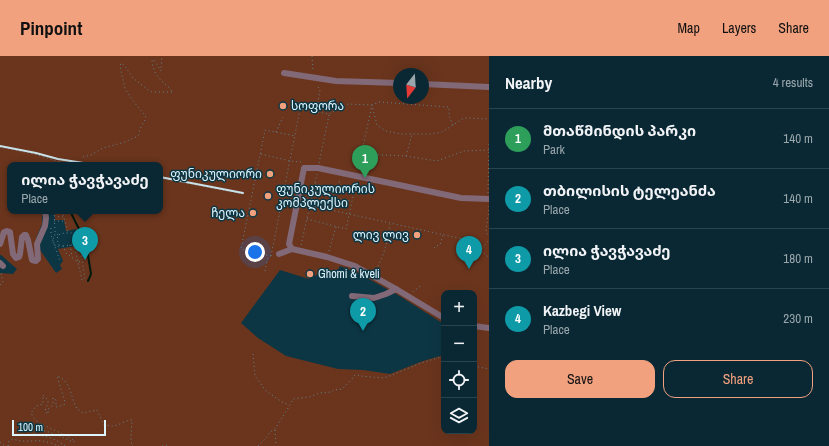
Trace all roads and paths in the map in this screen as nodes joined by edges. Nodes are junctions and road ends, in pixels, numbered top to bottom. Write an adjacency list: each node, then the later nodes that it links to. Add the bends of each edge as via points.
1 (162, 56): 24 (path, via 161,71 152,60 155,74 174,92 148,90 133,78 121,63 125,89 146,118 136,137)
2 (312, 56): 3 (path)
3 (313, 68)
4 (284, 73): 5 (street, via 336,82)
5 (393, 83)
6 (429, 84): 7 (street)
7 (489, 87)
8 (320, 90): 10 (path)
9 (372, 105): 11 (path, via 348,104); 14 (path, via 379,102 449,107); 16 (path, via 377,125 386,131); 22 (path)
10 (316, 112): 11 (path); 17 (path, via 300,109)
11 (329, 114): 30 (path)
12 (283, 117): 15 (path)
13 (489, 119): 14 (path, via 464,118)
14 (453, 125): 16 (path, via 442,132)
15 (276, 133): 17 (path); 21 (path, via 265,130)
16 (412, 134): 23 (path)
17 (295, 136): 27 (path)
18 (489, 144): 20 (path)
19 (0, 147): 29 (path)
20 (489, 150): 23 (path, via 464,151 437,161); 35 (path)
21 (260, 154): 27 (path); 77 (path, via 241,249)
22 (362, 154): 23 (path); 32 (path)
23 (406, 156)
24 (83, 157)
25 (67, 160): 26 (path)
26 (80, 160)
27 (290, 161): 28 (path); 42 (path)
28 (293, 161)
29 (60, 162)
30 (318, 168): 31 (street); 34 (path); 73 (street, via 304,168 289,244)
31 (341, 174): 32 (street); 36 (path)
32 (357, 177): 41 (street, via 461,198); 43 (path)
33 (163, 179): 39 (path)
34 (315, 184): 36 (path); 38 (path)
35 (489, 188)
36 (338, 189): 37 (path); 40 (path)
37 (341, 189)
38 (313, 193): 40 (path); 46 (path)
39 (243, 194)
40 (336, 198): 43 (path)
41 (489, 199)
42 (282, 200): 44 (path); 78 (path)
43 (352, 201): 50 (path)
44 (296, 203)
45 (306, 205): 46 (path)
46 (310, 206): 50 (path); 53 (path)
47 (489, 206): 63 (path, via 486,228)
48 (45, 214): 66 (street, via 45,226 37,244 36,261 32,260 28,240 24,234 20,254 16,258 13,254 10,232 4,232)
49 (63, 214): 52 (path)
50 (350, 214): 56 (path); 57 (path, via 346,229)
51 (54, 216): 52 (path); 54 (path)
52 (64, 217): 55 (path)
53 (307, 219): 57 (path); 74 (path)
54 (54, 221): 55 (path); 61 (path, via 55,232)
55 (65, 221): 59 (path)
56 (390, 223): 62 (path); 86 (path, via 385,250)
57 (336, 226): 71 (path)
58 (51, 228): 65 (path)
59 (68, 233): 60 (path); 61 (path)
60 (75, 233)
61 (58, 234): 65 (path, via 54,235); 69 (path)
62 (443, 234): 72 (path, via 440,245); 75 (path, via 463,239 466,245)
63 (489, 235)
64 (489, 240): 75 (path)
65 (53, 242): 69 (path, via 56,247); 81 (path)
66 (0, 244)
67 (76, 244): 68 (path); 82 (path, via 79,244); 83 (path)
68 (70, 245): 70 (path); 79 (path)
69 (59, 246): 70 (path)
70 (63, 246): 79 (path, via 66,254)
71 (330, 248)
72 (434, 248)
73 (292, 249): 74 (street); 76 (street)
74 (299, 250): 86 (street, via 355,266)
75 (481, 250): 80 (path)
76 (279, 254): 78 (path)
77 (268, 255): 78 (path); 85 (path)
78 (271, 256)
79 (72, 258): 83 (path)
80 (489, 258)
81 (60, 261)
82 (82, 261): 83 (path); 83 (path, via 85,278 82,280)
83 (78, 262)
84 (2, 265): 88 (path)
85 (265, 271)
86 (372, 276): 91 (street)
87 (0, 282): 88 (path)
88 (3, 282): 89 (path)
89 (0, 285)
90 (420, 286): 93 (path)
91 (396, 289): 92 (street, via 374,298); 93 (street)
92 (352, 296)
93 (408, 297): 94 (street)
94 (441, 316)
95 (477, 326): 96 (street)
96 (489, 328)
97 (253, 354): 103 (path, via 254,376 266,391)
98 (441, 357): 103 (path, via 383,378 354,375 342,389 293,400)
99 (477, 367): 100 (path)
100 (489, 369)
101 (53, 398): 102 (path); 102 (path, via 53,405 48,409 48,414 45,412); 109 (path, via 56,400 56,407 64,405 59,376 68,386 78,410 83,413 97,410 104,425 111,426 132,420)
102 (48, 403): 108 (path, via 43,396 42,404 36,406 31,413 33,418 43,426 74,441 51,432 28,429)
103 (290, 405): 104 (path)
104 (275, 429): 112 (path); 113 (path)
105 (0, 442): 106 (path)
106 (7, 446): 107 (path, via 13,439 21,442 45,441)
107 (59, 446)
108 (65, 446)
109 (133, 446)
110 (162, 446): 111 (path)
111 (168, 446)
112 (258, 446)
113 (276, 446)

